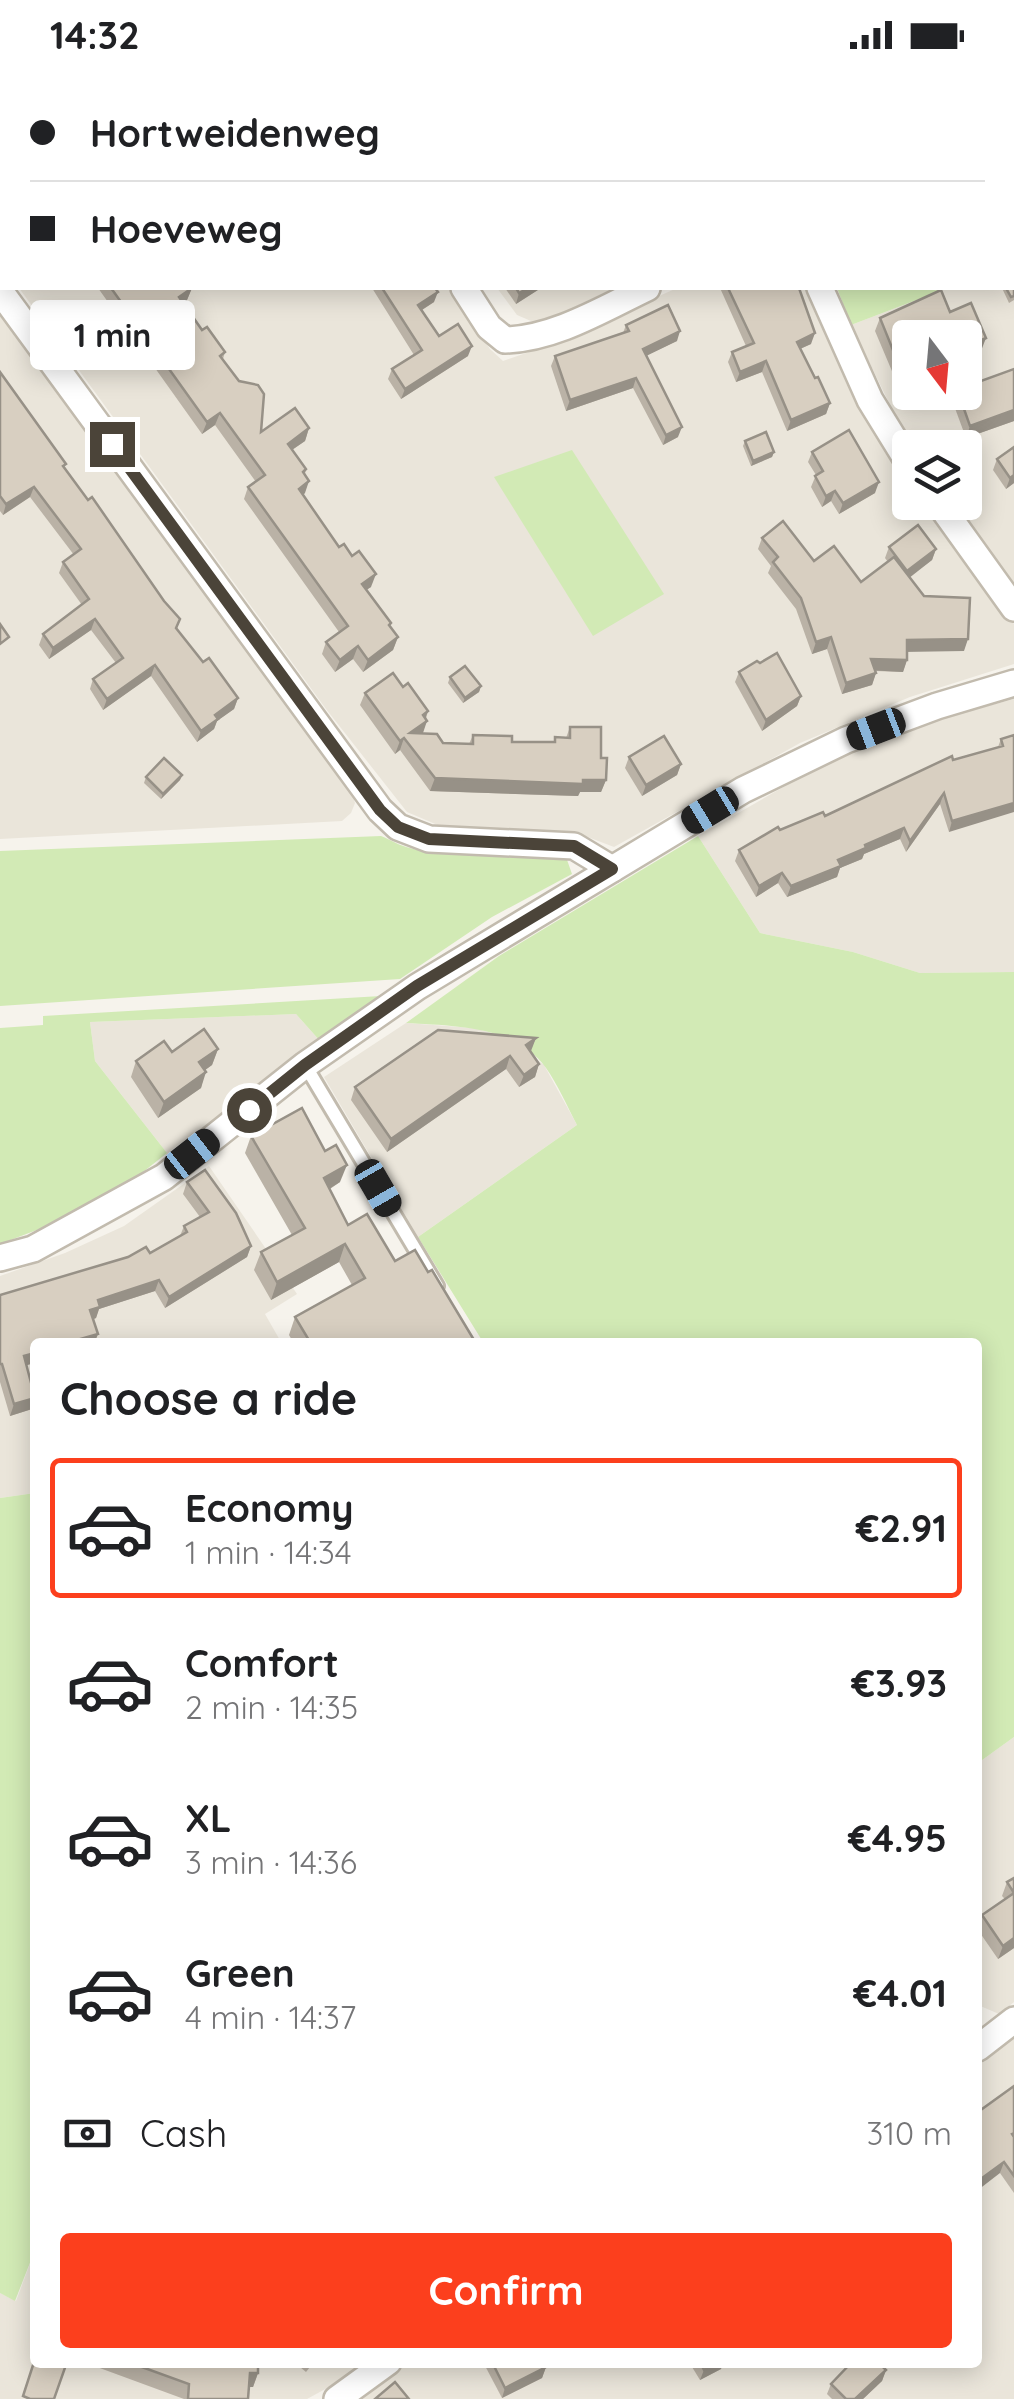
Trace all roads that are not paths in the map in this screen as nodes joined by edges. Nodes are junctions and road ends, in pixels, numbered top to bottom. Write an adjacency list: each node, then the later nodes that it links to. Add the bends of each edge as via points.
1 (465, 290): 2 (street, via 489,327 505,340 525,340)
2 (643, 290)
3 (821, 290): 5 (street)
4 (0, 291): 9 (street, via 380,810 398,827 429,839 574,846)
5 (892, 436)
6 (951, 520): 7 (street)
7 (1014, 608)
8 (1014, 683): 9 (street, via 846,740 743,790)
9 (612, 869): 10 (street, via 417,986)
10 (305, 1065): 11 (street, via 164,1177 33,1249); 12 (lane)
11 (0, 1258)
12 (441, 1294)
13 (1014, 2020): 14 (street)
14 (982, 2040)
15 (380, 2368): 16 (street)
16 (336, 2399)

